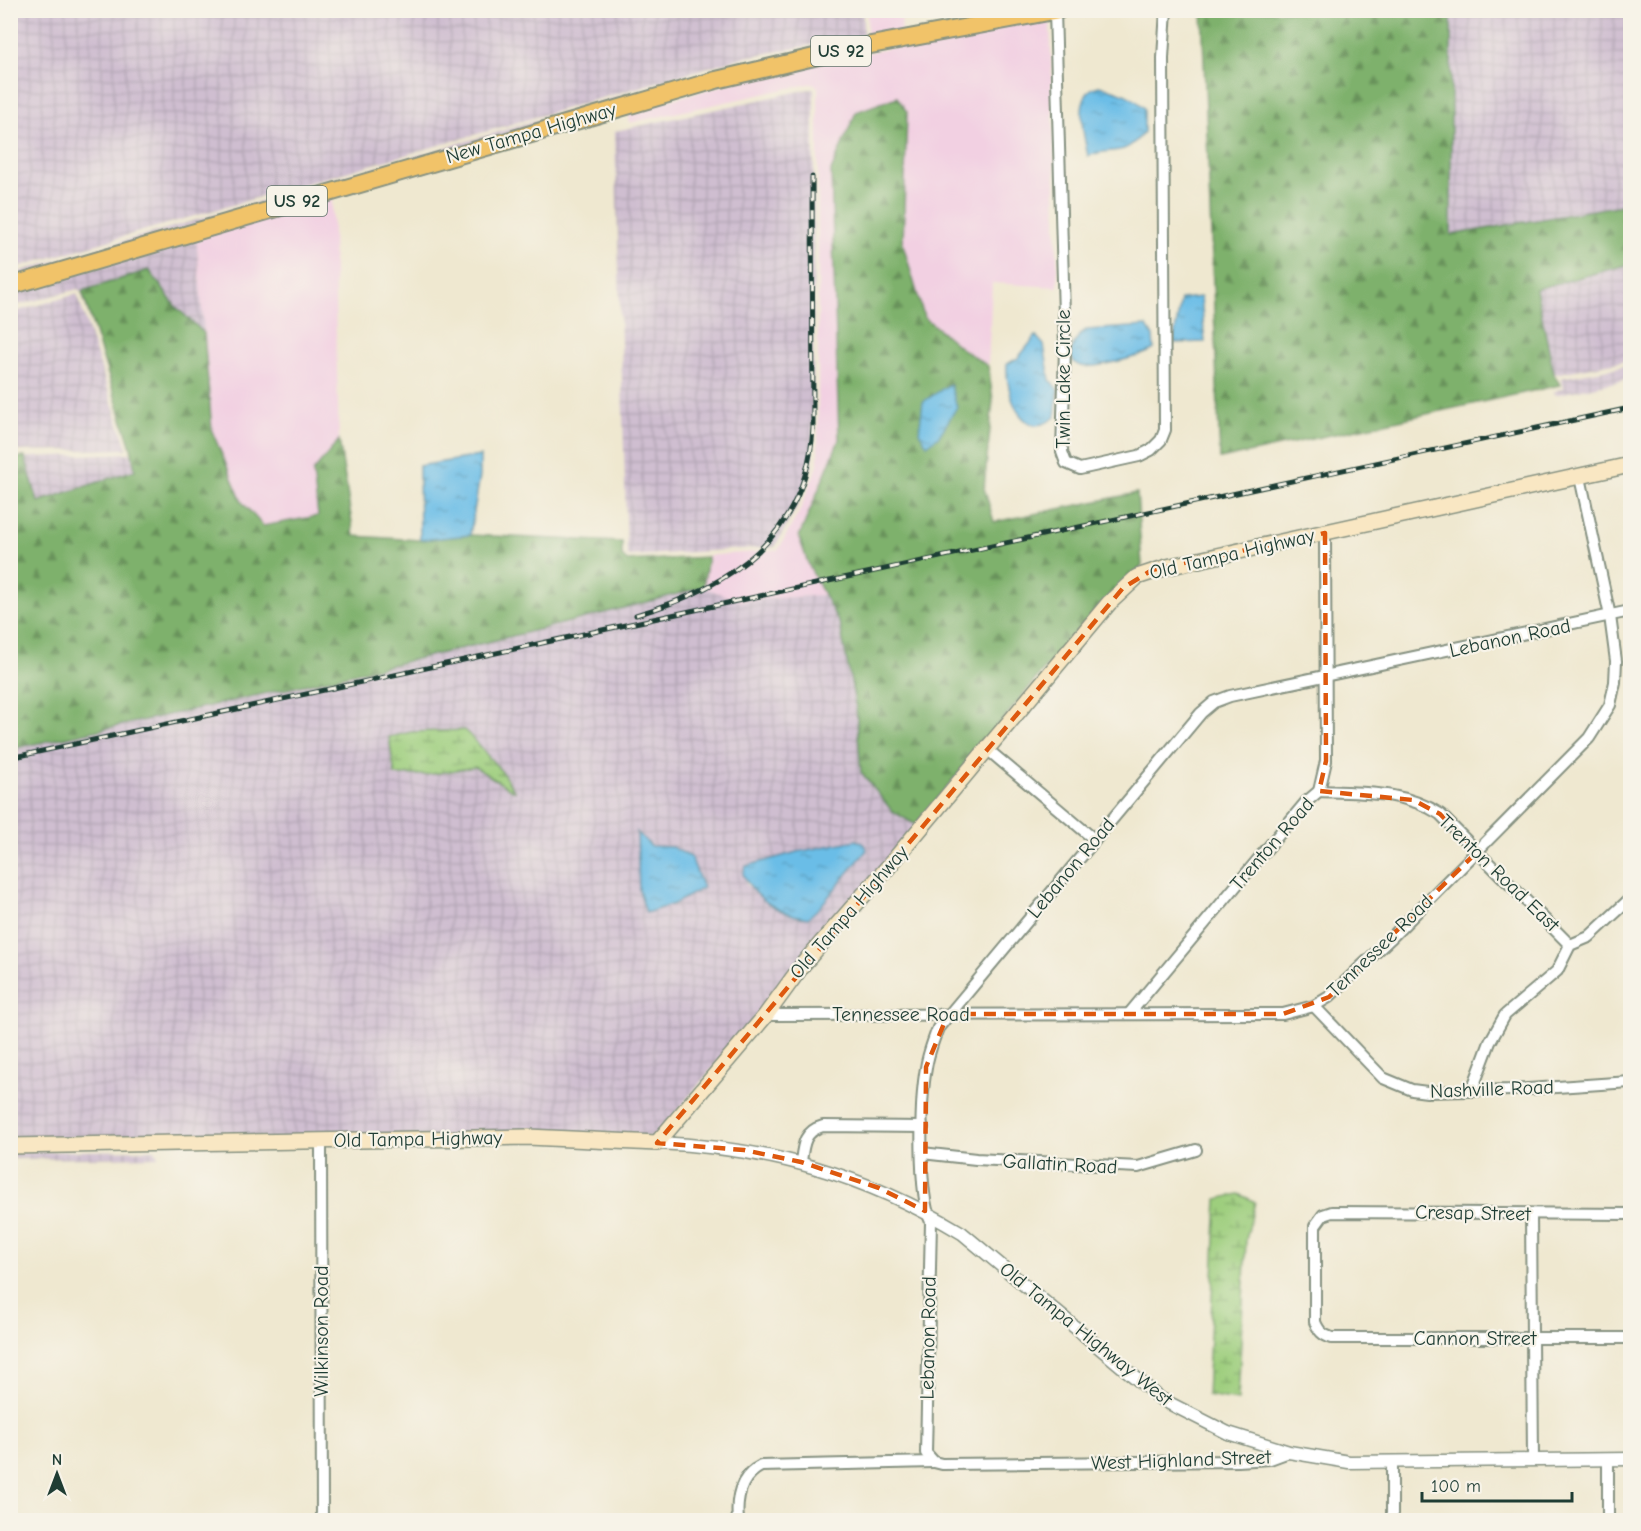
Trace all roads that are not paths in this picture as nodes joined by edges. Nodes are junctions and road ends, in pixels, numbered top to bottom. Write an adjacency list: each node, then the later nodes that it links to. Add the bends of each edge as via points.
1 (1166, 10): 2 (street, Twin Lake Circle, via 1165,430 1151,450 1080,469 1066,463 1062,452 1065,348)
2 (1057, 11): 3 (main road, New Tampa Highway / US 92, via 844,50 716,80)
3 (10, 286)
4 (1630, 465): 5 (main road, Old Tampa Highway)
5 (1580, 477): 6 (main road, Old Tampa Highway); 8 (street, Tennessee Road)
6 (1325, 533): 9 (street, Trenton Road); 10 (main road, Old Tampa Highway, via 1137,577 1109,603)
7 (1630, 611): 8 (street)
8 (1610, 616): 9 (street, Lebanon Road); 13 (street, Tennessee Road, via 1616,681 1601,722)
9 (1326, 676): 11 (street, Trenton Road, via 1326,761); 12 (street, Lebanon Road, via 1215,702 1201,712)
10 (987, 749): 12 (street); 19 (main road, Old Tampa Highway, via 804,963)
11 (1318, 791): 13 (street, Trenton Road East, via 1396,795 1413,800 1440,814); 18 (street, Trenton Road)
12 (1095, 840): 17 (street, Lebanon Road)
13 (1477, 852): 15 (street, Trenton Road East); 16 (street, Tennessee Road, via 1329,997)
14 (1630, 899): 15 (street, via 1589,937)
15 (1570, 945): 21 (street, via 1557,971 1524,997 1497,1026)
16 (1314, 1006): 18 (street, Tennessee Road, via 1283,1014); 21 (street, Nashville Road, via 1383,1078 1395,1085 1427,1092)
17 (948, 1014): 18 (street, Tennessee Road); 19 (street, Tennessee Road); 22 (street, Lebanon Road, via 938,1028 926,1067)
18 (1129, 1014)
19 (766, 1015): 24 (main road, Old Tampa Highway)
20 (1630, 1082): 21 (street, Nashville Road)
21 (1472, 1090)
22 (923, 1127): 27 (street, Lebanon Road); 28 (street, via 815,1128 804,1141)
23 (321, 1141): 24 (main road, Old Tampa Highway, via 528,1137); 25 (main road, Old Tampa Highway); 41 (street, Wilkinson Road)
24 (657, 1143): 28 (street, Old Tampa Highway West, via 744,1150)
25 (10, 1146)
26 (1196, 1150): 27 (street, Gallatin Road, via 1138,1167)
27 (922, 1153): 29 (street, Lebanon Road)
28 (801, 1162): 29 (street, Old Tampa Highway West, via 879,1188)
29 (925, 1211): 35 (street, Old Tampa Highway West, via 962,1233 1161,1399 1228,1433); 39 (street, Lebanon Road, via 931,1222 926,1453)
30 (1531, 1214): 31 (street, Cresap Street); 32 (street, Cresap Street, via 1323,1215 1315,1226 1315,1322); 33 (street)
31 (1630, 1214)
32 (1321, 1333): 33 (street, Cannon Street, via 1332,1338)
33 (1531, 1338): 34 (street, Cannon Street); 36 (street)
34 (1630, 1338)
35 (1289, 1452): 39 (street, West Highland Street, via 1270,1459 1202,1462); 40 (street, West Highland Street, via 1349,1462)
36 (1533, 1458): 38 (street, West Highland Street); 40 (street, West Highland Street)
37 (1630, 1458): 38 (street, West Highland Street)
38 (1608, 1459): 44 (street)
39 (934, 1462): 42 (street, West Highland Street, via 760,1466 746,1477 740,1489)
40 (1392, 1462): 43 (street)
41 (322, 1521)
42 (738, 1521)
43 (1392, 1521)
44 (1608, 1521)

